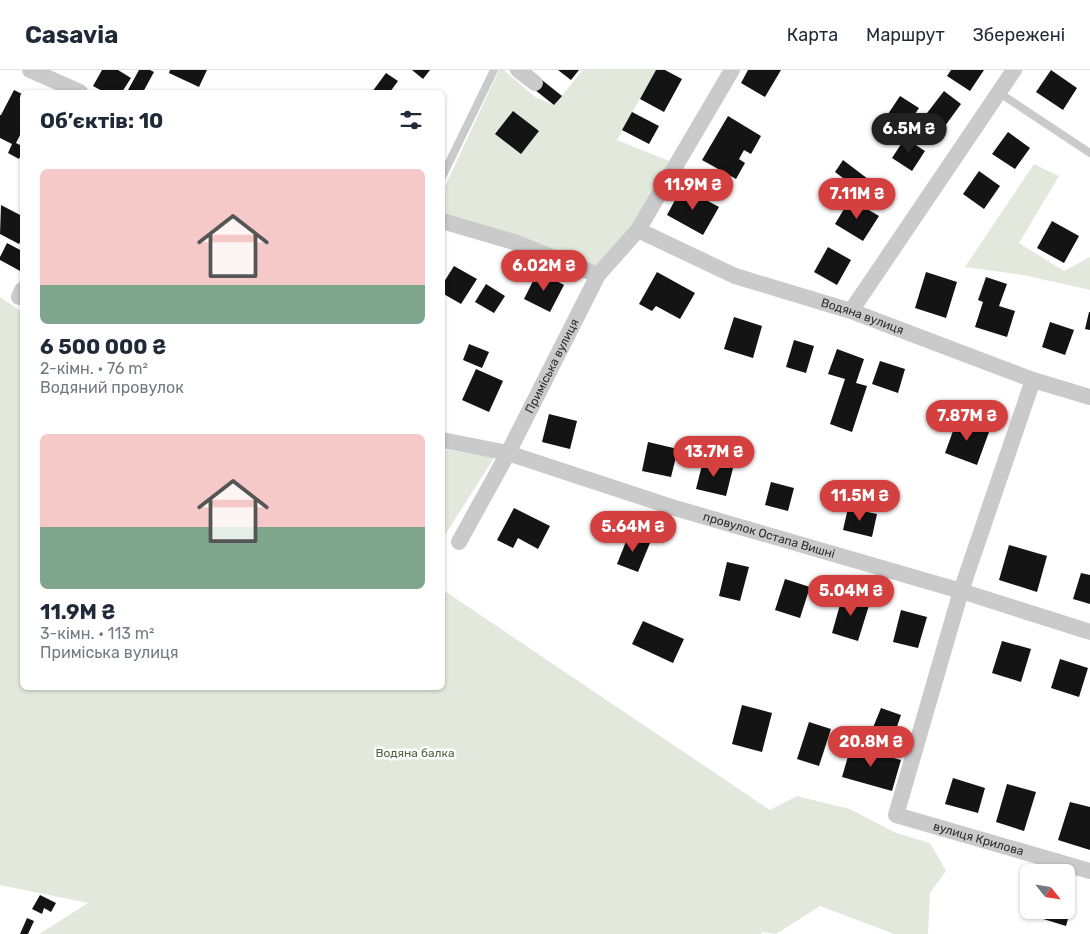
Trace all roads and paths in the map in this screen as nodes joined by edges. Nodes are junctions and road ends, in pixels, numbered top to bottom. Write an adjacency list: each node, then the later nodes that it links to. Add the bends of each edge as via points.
1 (30, 70): 7 (street)
2 (494, 70): 10 (lane)
3 (518, 70): 6 (street)
4 (732, 70): 12 (street, Приміська вулиця)
5 (1014, 70): 8 (street)
6 (535, 83)
7 (75, 90)
8 (998, 92): 9 (lane); 14 (street)
9 (1090, 153)
10 (445, 171)
11 (445, 222): 13 (street, via 514,242)
12 (638, 230): 13 (street, Приміська вулиця); 14 (street, Водяна вулиця, via 735,276)
13 (598, 275): 18 (street, Приміська вулиця)
14 (852, 311): 15 (street, Водяна вулиця)
15 (1033, 380): 16 (street, Водяна вулиця); 20 (street)
16 (1090, 397)
17 (445, 441): 18 (street, провулок Остапа Вишні)
18 (508, 453): 19 (street, Приміська вулиця); 20 (street, провулок Остапа Вишні, via 675,508)
19 (459, 542)
20 (961, 591): 21 (street, провулок Остапа Вишні); 22 (street, вулиця Крилова, via 896,815)
21 (1090, 632)
22 (1090, 871)

